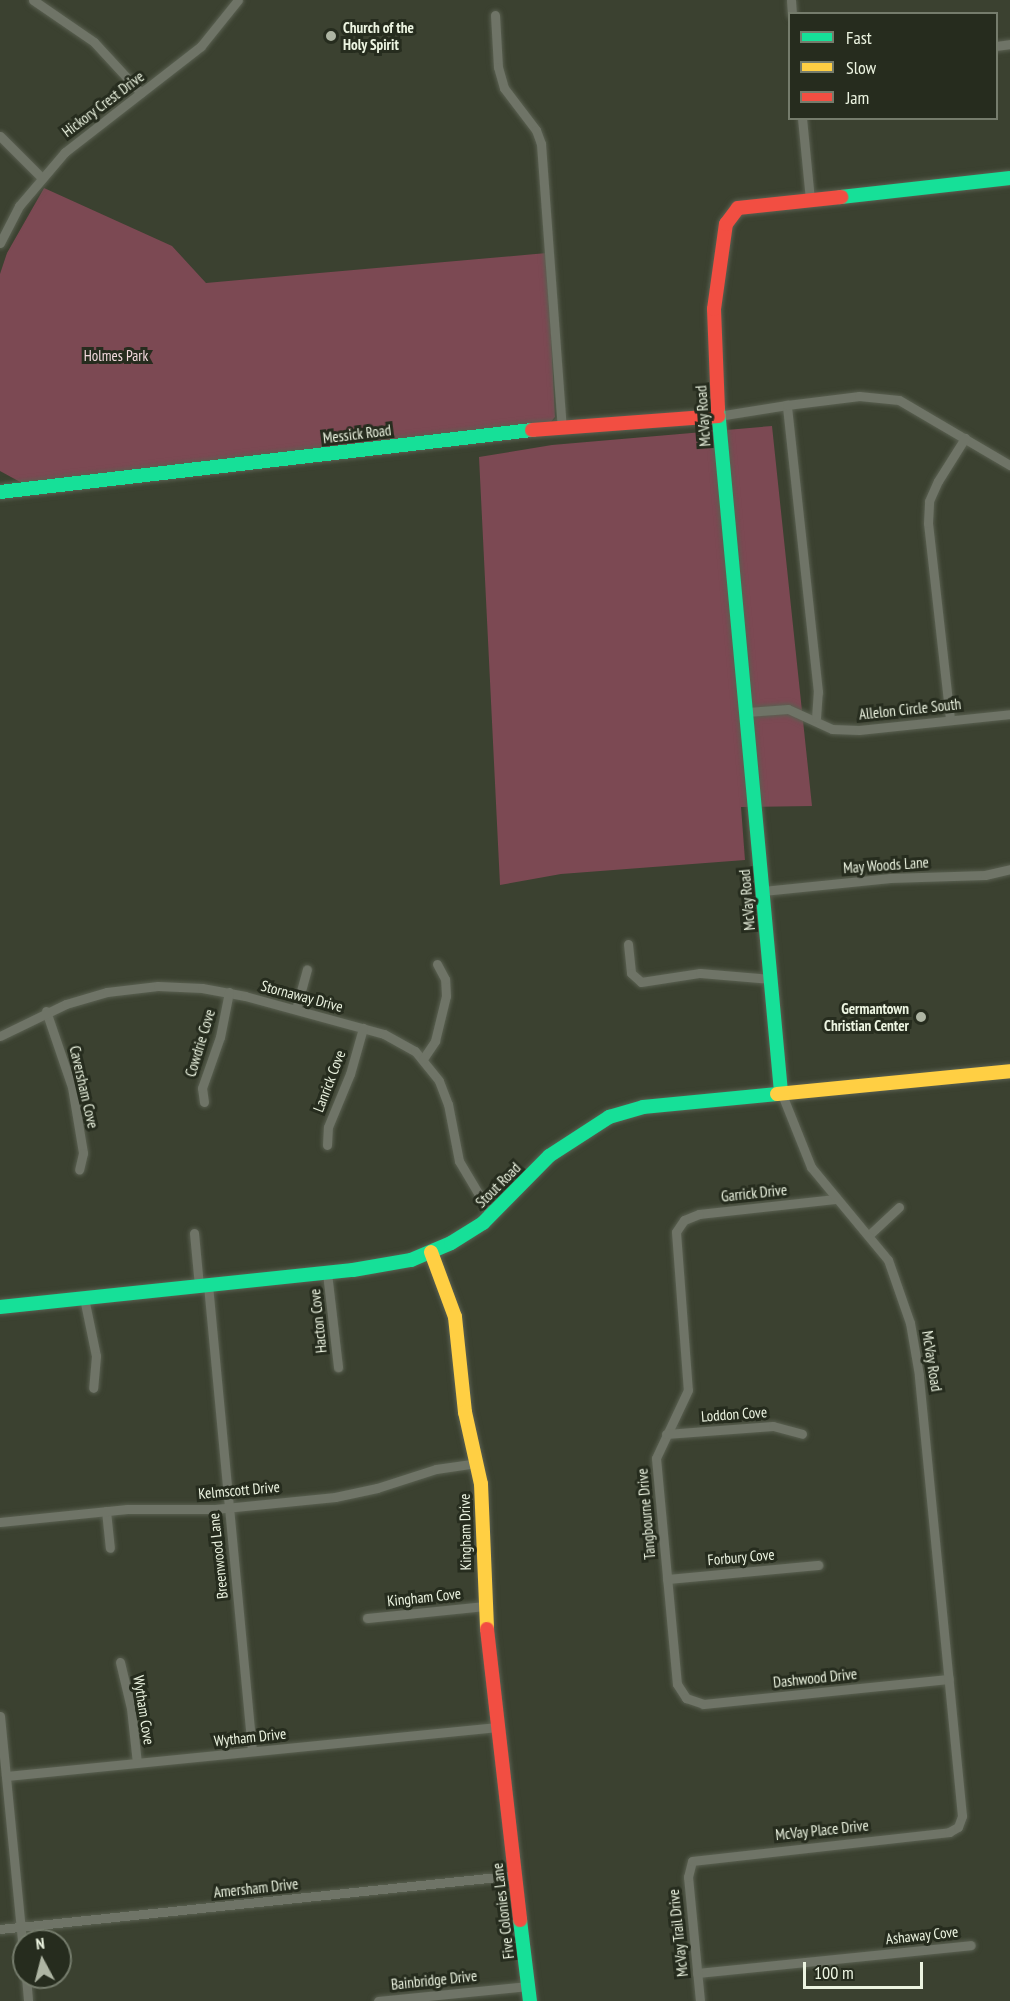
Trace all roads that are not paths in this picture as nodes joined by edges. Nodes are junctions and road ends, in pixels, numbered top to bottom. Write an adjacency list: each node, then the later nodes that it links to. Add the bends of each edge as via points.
1 (33, 0): 4 (street, via 94,42)
2 (238, 0): 4 (street, Hickory Crest Drive, via 201,46)
3 (495, 15): 13 (street, via 498,67 504,88 536,130 541,144)
4 (141, 93): 7 (street, Hickory Crest Drive, via 89,131)
5 (802, 120): 9 (street)
6 (0, 136): 7 (street)
7 (41, 177): 10 (street, Hickory Crest Drive, via 19,206)
8 (1010, 178): 9 (street, McVay Road)
9 (810, 199): 12 (street, McVay Road, via 738,208 726,224 714,309)
10 (0, 243)
11 (787, 405): 12 (street); 14 (street, via 877,395 899,400); 19 (street, via 818,692)
12 (718, 416): 13 (street, Messick Road); 17 (street, McVay Road)
13 (562, 427): 16 (street, Messick Road)
14 (965, 438): 15 (street); 20 (street, via 929,501 928,523)
15 (1010, 465)
16 (0, 492)
17 (747, 712): 19 (street, Allelon Circle South, via 788,709); 22 (street, McVay Road)
18 (1010, 714): 20 (street, Allelon Circle South)
19 (816, 718): 20 (street, Allelon Circle South, via 832,729 859,730)
20 (950, 719)
21 (1010, 869): 22 (street, May Woods Lane)
22 (763, 891): 26 (street, McVay Road)
23 (628, 944): 26 (street, via 631,973 640,982 700,973)
24 (437, 964): 32 (street, via 445,979 445,1004 435,1041)
25 (307, 969): 28 (street)
26 (771, 979): 34 (street, McVay Road)
27 (229, 992): 28 (street, Stornaway Drive); 29 (street, Stornaway Drive, via 143,987 107,992); 35 (street, Cowdrie Cove, via 220,1037 202,1088)
28 (296, 1009): 30 (street, Stornaway Drive)
29 (46, 1011): 31 (street, Stornaway Drive); 37 (street, Caversham Cove, via 72,1087 83,1153)
30 (363, 1028): 32 (street, Stornaway Drive, via 395,1038); 36 (street, Lanrick Cove, via 350,1074 328,1126)
31 (0, 1036)
32 (423, 1059): 40 (street, Stornaway Drive, via 445,1095 462,1168)
33 (1010, 1071): 34 (street, Stout Road)
34 (781, 1092): 38 (street, McVay Road, via 803,1154); 40 (street, Stout Road, via 661,1103 609,1117 559,1147)
35 (204, 1102)
36 (327, 1145)
37 (79, 1170)
38 (835, 1199): 41 (street, Garrick Drive, via 699,1214); 43 (street, McVay Road)
39 (899, 1207): 43 (street)
40 (491, 1215): 44 (street, Stout Road, via 468,1234)
41 (679, 1225): 51 (street, Tangbourne Drive, via 675,1239 688,1387)
42 (194, 1233): 46 (street, Breenwood Lane)
43 (869, 1235): 63 (street, McVay Road, via 893,1270 915,1348)
44 (431, 1252): 45 (street, Stout Road, via 394,1264); 53 (street, Kingham Drive, via 455,1317 465,1412)
45 (327, 1273): 46 (street, Stout Road); 49 (street, Hacton Cove)
46 (203, 1285): 47 (street, Stout Road); 54 (street, Breenwood Lane)
47 (84, 1298): 48 (street, Stout Road); 50 (street, via 96,1356)
48 (0, 1307)
49 (338, 1367)
50 (93, 1388)
51 (666, 1434): 52 (street, Loddon Cove, via 773,1426); 59 (street, Tangbourne Drive, via 656,1458)
52 (802, 1434)
53 (477, 1463): 54 (street, Kelmscott Drive, via 436,1469 357,1493); 60 (street, Kingham Drive, via 484,1524)
54 (228, 1508): 55 (street, Kelmscott Drive); 67 (street, Breenwood Lane)
55 (106, 1511): 56 (street, Kelmscott Drive); 57 (street)
56 (0, 1522)
57 (110, 1548)
58 (818, 1565): 59 (street, Forbury Cove)
59 (667, 1579): 64 (street, Tangbourne Drive, via 676,1679)
60 (485, 1606): 61 (street, Kingham Cove); 66 (street, Kingham Drive)
61 (367, 1618)
62 (120, 1662): 68 (street, Wytham Cove, via 131,1708)
63 (949, 1679): 64 (street, Dashwood Drive, via 711,1704); 71 (street, McVay Road, via 962,1812)
64 (686, 1698)
65 (0, 1716): 69 (street)
66 (496, 1726): 67 (street, Wytham Drive); 70 (street, Kingham Drive)
67 (252, 1751): 68 (street, Wytham Drive)
68 (137, 1763): 69 (street, Wytham Drive)
69 (6, 1776): 74 (street)
70 (507, 1818): 73 (street, Five Colonies Lane)
71 (958, 1827): 72 (street, McVay Place Drive, via 936,1834 705,1857)
72 (690, 1863): 77 (street, McVay Trail Drive)
73 (516, 1875): 74 (street, Amersham Drive); 78 (street, Five Colonies Lane)
74 (21, 1927): 75 (street, Amersham Drive)
75 (0, 1929)
76 (971, 1945): 77 (street, Ashaway Cove)
77 (697, 1973): 81 (street, McVay Trail Drive)
78 (528, 1986): 79 (street, Bainbridge Drive); 80 (street, Five Colonies Lane)
79 (378, 2001)
80 (530, 2001)
81 (700, 2001)

